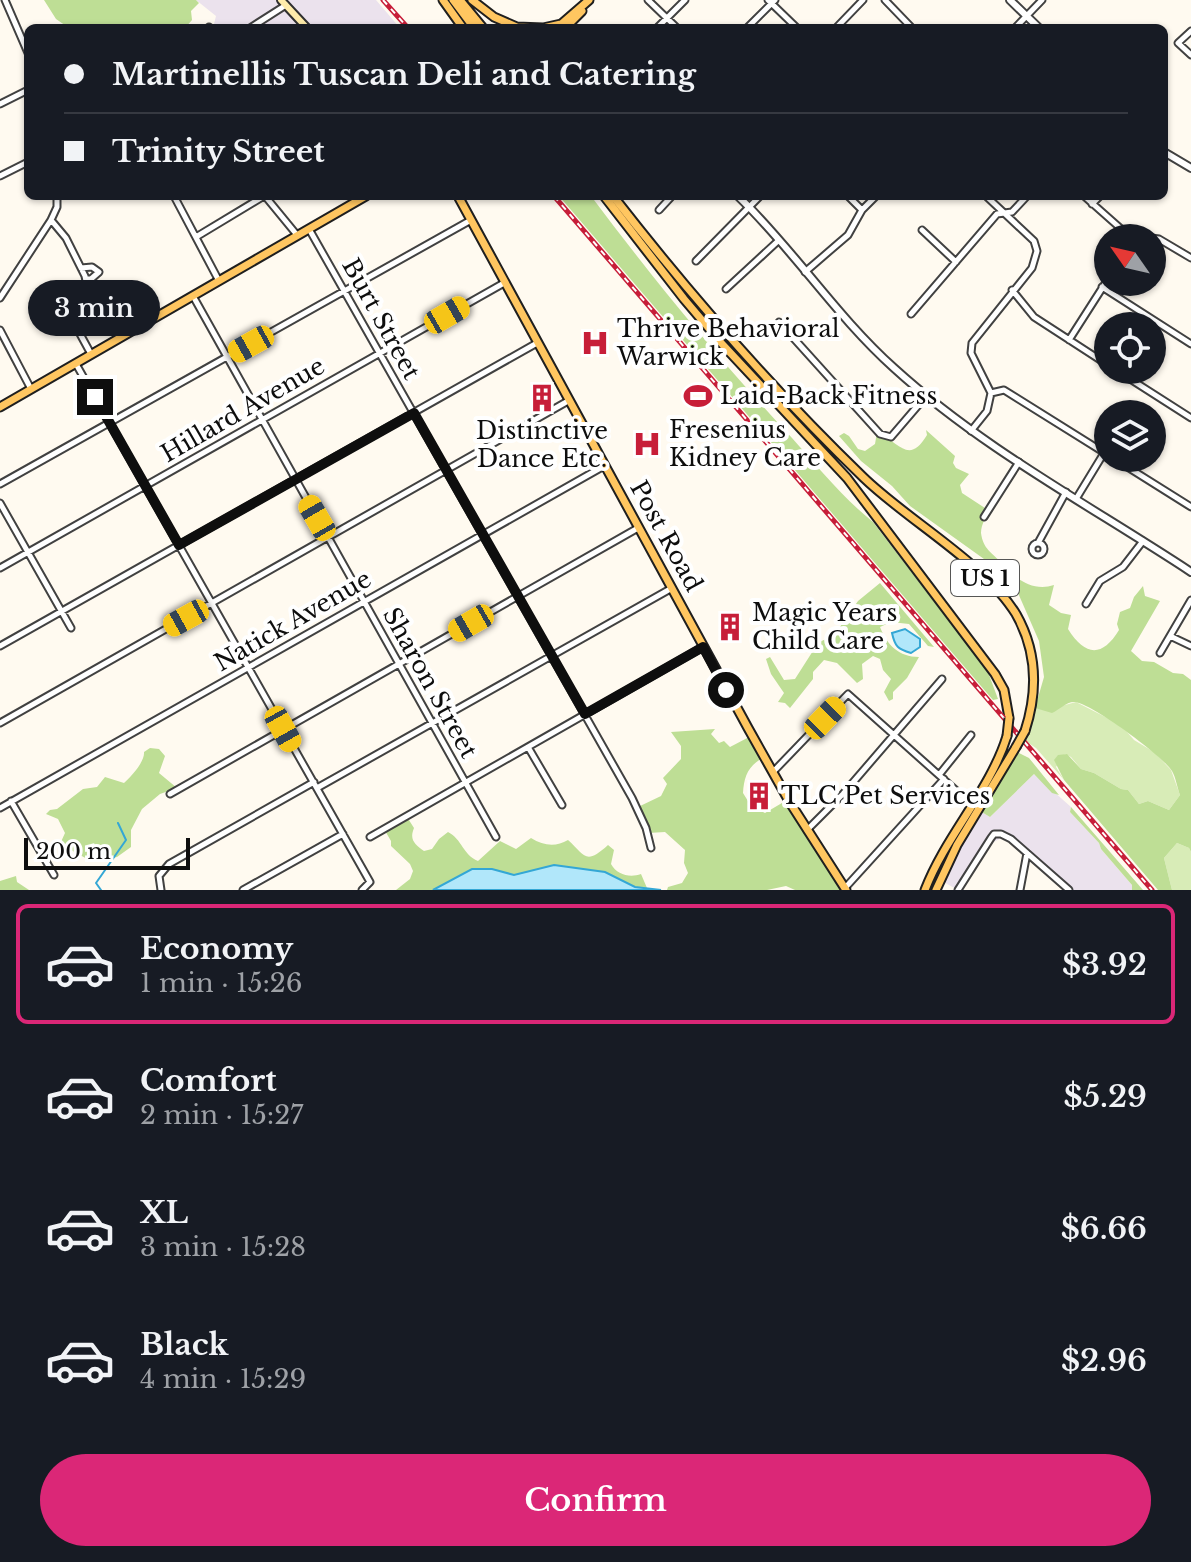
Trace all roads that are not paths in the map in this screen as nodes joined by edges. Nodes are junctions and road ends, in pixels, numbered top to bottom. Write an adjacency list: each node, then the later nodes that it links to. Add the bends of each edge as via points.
1 (5, 0): 33 (street)
2 (443, 0): 19 (main road)
3 (453, 0): 20 (main road)
4 (460, 0): 21 (main road)
5 (472, 0): 22 (main road)
6 (648, 0): 16 (street)
7 (685, 0): 16 (street)
8 (863, 0): 28 (street)
9 (885, 0): 29 (street)
10 (1010, 0): 15 (street)
11 (1042, 0): 15 (street)
12 (588, 1): 23 (main road)
13 (772, 1): 26 (street); 27 (street)
14 (283, 3): 17 (street); 18 (main road)
15 (1027, 16): 30 (street); 31 (street)
16 (667, 18): 24 (street); 25 (street)
17 (255, 24)
18 (303, 24)
19 (460, 24)
20 (471, 24)
21 (480, 24)
22 (511, 24)
23 (567, 24)
24 (661, 24)
25 (673, 24)
26 (751, 24)
27 (793, 24)
28 (840, 24)
29 (908, 24)
30 (1019, 24)
31 (1035, 24)
32 (1191, 31): 34 (street, via 1178,43)
33 (24, 44)
34 (1191, 55)
35 (24, 92): 36 (street)
36 (0, 104)
37 (1168, 154): 39 (street)
38 (24, 164): 40 (street)
39 (1191, 168)
40 (0, 176)
41 (57, 200): 63 (street)
42 (176, 200): 69 (street)
43 (258, 200): 69 (street)
44 (268, 200): 68 (street)
45 (353, 200): 66 (main road)
46 (460, 200): 64 (main road, Post Road)
47 (607, 200): 176 (main road, US 1, bridge, via 684,299 882,520 1004,690 1009,718 1000,757 939,857)
48 (616, 200): 177 (main road, US 1, bridge, via 772,386 866,480 1002,594 1026,634 1034,681 1025,731)
49 (668, 200): 60 (street)
50 (742, 200): 59 (street)
51 (756, 200): 59 (street)
52 (852, 200): 61 (street)
53 (872, 200): 61 (street)
54 (990, 200): 62 (street)
55 (1023, 200): 62 (street)
56 (1088, 200): 58 (street)
57 (1096, 200): 58 (street)
58 (1092, 204): 65 (street)
59 (749, 206): 70 (street); 73 (street)
60 (659, 210)
61 (862, 210): 76 (street, via 848,235)
62 (1004, 213): 74 (street, via 997,214); 82 (street, via 1034,241 1037,251 1032,268)
63 (51, 220): 75 (street); 86 (street)
64 (471, 220): 79 (main road, Post Road); 81 (street)
65 (1115, 224)
66 (309, 229): 68 (main road); 81 (street, Burt Street)
67 (922, 230): 74 (street)
68 (297, 235): 78 (main road)
69 (196, 237): 78 (street)
70 (778, 241): 76 (street); 80 (street)
71 (1166, 243): 72 (street)
72 (1191, 258)
73 (696, 261)
74 (956, 262): 87 (street)
75 (81, 268): 77 (street); 77 (street, via 99,272)
76 (805, 272): 101 (street, via 871,346)
77 (86, 279): 94 (street, via 67,310)
78 (219, 281): 83 (main road)
79 (504, 283): 91 (main road, Post Road); 93 (street, Hillard Avenue)
80 (726, 289)
81 (345, 290): 93 (street, Burt Street); 96 (street)
82 (1012, 290): 90 (street, via 1034,317); 100 (street, via 970,348)
83 (193, 296): 94 (main road); 96 (street, Sharon Street)
84 (1096, 296): 90 (street)
85 (1116, 296): 92 (street)
86 (0, 298)
87 (911, 314)
88 (779, 322): 101 (street, via 873,428 887,437)
89 (0, 330): 99 (street)
90 (1069, 340): 95 (street)
91 (537, 343): 102 (main road, Post Road); 104 (street)
92 (1191, 344)
93 (380, 353): 104 (street, Burt Street); 106 (street, Hillard Avenue)
94 (91, 355): 97 (main road)
95 (1094, 356)
96 (227, 357): 106 (street, Sharon Street); 107 (street)
97 (76, 364): 99 (main road); 107 (street)
98 (1138, 384): 105 (street)
99 (32, 390): 103 (main road)
100 (991, 393): 108 (street, via 987,411); 109 (street, via 1004,390)
101 (927, 395): 108 (street)
102 (568, 401): 111 (main road, Post Road); 112 (street)
103 (0, 407)
104 (414, 413): 112 (street, Burt Street); 115 (street)
105 (1191, 418)
106 (262, 420): 115 (street, Sharon Street); 117 (street, Hillard Avenue)
107 (110, 423): 116 (street); 117 (street)
108 (971, 431): 110 (street)
109 (1094, 446)
110 (1019, 462): 118 (street); 122 (street)
111 (604, 466): 123 (main road, Post Road); 124 (street, Natick Avenue)
112 (447, 470): 124 (street, Burt Street); 125 (street)
113 (1096, 472): 119 (street)
114 (1135, 472): 121 (street)
115 (295, 479): 125 (street, Sharon Street); 128 (street)
116 (0, 484)
117 (145, 486): 128 (street); 129 (street, Hillard Avenue)
118 (1066, 492): 119 (street); 127 (street)
119 (1076, 499): 126 (street)
120 (0, 503): 129 (street)
121 (1191, 507)
122 (984, 517)
123 (638, 528): 132 (main road, Post Road); 133 (street)
124 (484, 534): 133 (street, Burt Street); 135 (street, Natick Avenue)
125 (328, 537): 135 (street, Sharon Street); 136 (street)
126 (1143, 541): 131 (street); 137 (street, via 1123,567 1100,581)
127 (1038, 543)
128 (179, 545): 136 (street); 138 (street)
129 (28, 552): 130 (street, Hillard Avenue); 138 (street)
130 (0, 568)
131 (1191, 572)
132 (672, 588): 143 (main road, Post Road); 145 (street)
133 (518, 595): 145 (street, Burt Street); 146 (street)
134 (1191, 600): 140 (street)
135 (364, 602): 146 (street, Sharon Street); 147 (street, Natick Avenue)
136 (212, 603): 147 (street); 150 (street)
137 (1086, 604)
138 (62, 611): 139 (street); 141 (street)
139 (71, 628)
140 (1170, 636): 142 (street); 144 (street)
141 (0, 646)
142 (1191, 646)
143 (703, 647): 149 (street); 156 (main road, Post Road)
144 (1160, 653)
145 (552, 655): 149 (street, Burt Street); 151 (street)
146 (399, 663): 151 (street, Sharon Street); 152 (street)
147 (249, 667): 152 (street); 162 (street, Natick Avenue)
148 (942, 679): 153 (street)
149 (585, 714): 155 (street); 169 (street, Burt Street, via 632,798)
150 (0, 723)
151 (432, 723): 158 (street, Sharon Street); 159 (street)
152 (283, 729): 159 (street); 161 (street)
153 (894, 734): 156 (street, via 848,694); 157 (street); 165 (street)
154 (971, 735): 157 (street)
155 (528, 747): 158 (street); 163 (street)
156 (773, 772): 165 (main road, Post Road)
157 (942, 777): 160 (street); 172 (street)
158 (466, 783): 167 (street); 168 (street, Sharon Street)
159 (315, 785): 166 (street); 173 (street, via 169,864 159,876)
160 (959, 793)
161 (170, 794)
162 (11, 801): 164 (street, Natick Avenue); 171 (street)
163 (562, 805)
164 (0, 808)
165 (807, 830): 172 (main road, Post Road)
166 (343, 834): 174 (street); 175 (street, via 370,882)
167 (370, 837)
168 (496, 837)
169 (651, 848)
170 (1027, 853): 178 (street, via 1011,839 994,834); 179 (street); 180 (street)
171 (54, 875)
172 (846, 889)
173 (161, 890)
174 (243, 890)
175 (362, 890)
176 (925, 890)
177 (936, 890)
178 (958, 890)
179 (1020, 890)
180 (1069, 890)

